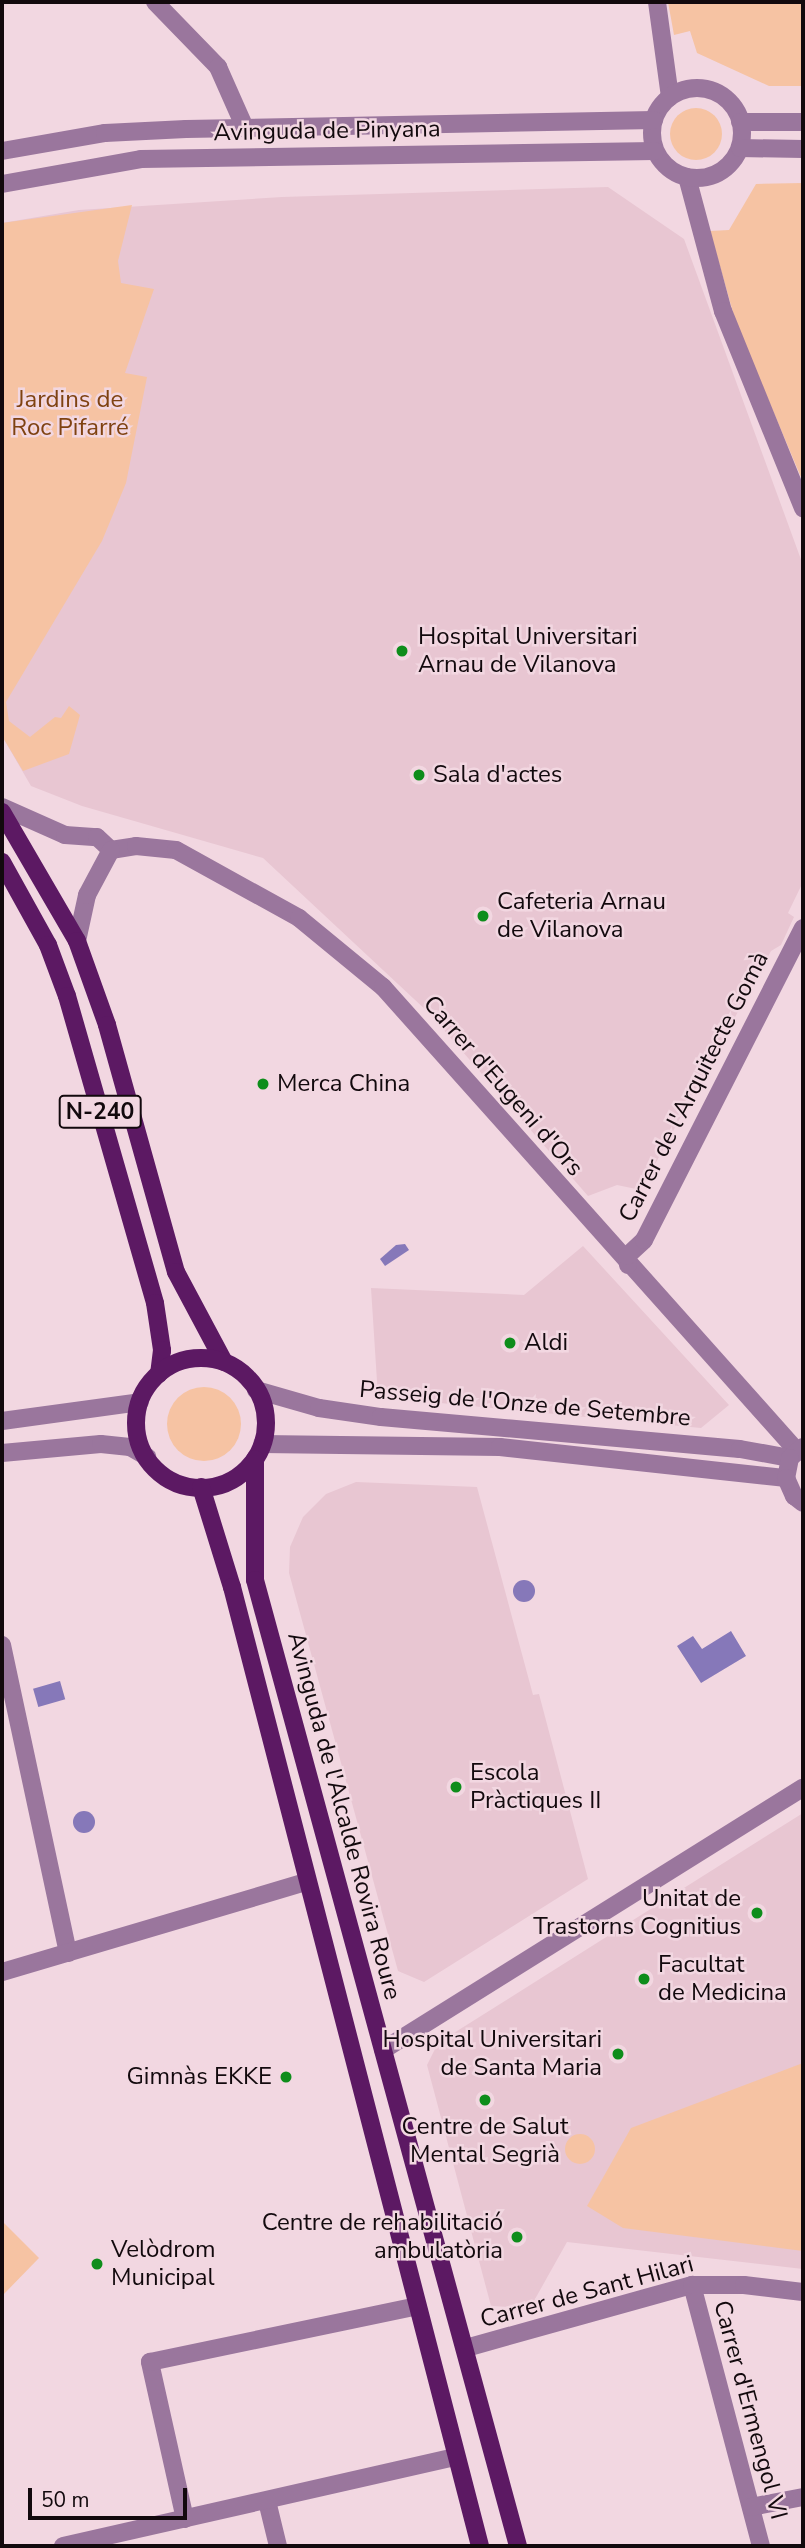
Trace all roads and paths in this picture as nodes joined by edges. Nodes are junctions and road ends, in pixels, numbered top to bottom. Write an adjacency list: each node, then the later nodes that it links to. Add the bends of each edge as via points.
1 (155, 2): 7 (street, via 218,67)
2 (657, 2): 3 (street)
3 (670, 97): 4 (street); 5 (street, via 706,89 728,101)
4 (654, 120): 7 (street, Avinguda de Pinyana); 11 (street)
5 (740, 122): 6 (street); 8 (street)
6 (803, 122)
7 (245, 128): 10 (street, Avinguda de Pinyana, via 105,133)
8 (740, 148): 9 (street); 12 (street, via 723,170 710,177)
9 (803, 149)
10 (2, 151)
11 (655, 151): 12 (street, via 668,168); 13 (street, Avinguda de Pinyana, via 141,159)
12 (687, 177): 14 (street, via 723,311)
13 (2, 184)
14 (803, 508)
15 (2, 809): 16 (street, Carrer d'Eugeni d'Ors, via 65,835 97,837); 19 (main road, N-240)
16 (111, 850): 19 (street, via 87,895); 20 (street, Carrer d'Eugeni d'Ors, via 176,850 272,901 383,987)
17 (2, 862): 22 (main road, N-240, via 48,944 67,996 155,1303 162,1350)
18 (803, 928): 20 (street, Carrer de l'Arquitecte Gomà, via 644,1240 626,1256)
19 (77, 941): 21 (main road, N-240, via 107,1025 176,1272)
20 (628, 1265): 27 (street, Carrer d'Eugeni d'Ors)
21 (224, 1363): 22 (main road, via 186,1360); 23 (main road, N-240, via 242,1373)
22 (159, 1374): 24 (main road)
23 (257, 1390): 26 (main road, via 265,1413); 27 (street, Passeig de l'Onze de Setembre, via 320,1408 382,1417)
24 (140, 1402): 25 (street); 29 (main road, via 137,1427)
25 (2, 1421)
26 (259, 1452): 30 (street, Passeig de l'Onze de Setembre, via 500,1447); 31 (main road, via 228,1482); 39 (main road, Avinguda de l'Alcalde Rovira Roure, via 255,1580)
27 (797, 1452): 30 (street)
28 (2, 1453): 29 (street, via 101,1444 131,1447)
29 (147, 1457): 31 (main road, via 170,1479)
30 (786, 1478): 32 (street, via 794,1496)
31 (201, 1487): 36 (main road, Avinguda de l'Alcalde Rovira Roure, via 233,1593)
32 (803, 1503)
33 (2, 1645): 34 (street)
34 (5, 1671): 37 (street)
35 (803, 1788): 39 (street)
36 (306, 1882): 37 (street); 42 (main road, Avinguda de l'Alcalde Rovira Roure)
37 (68, 1953): 38 (street)
38 (2, 1972)
39 (383, 2050): 43 (main road, Avinguda de l'Alcalde Rovira Roure)
40 (692, 2285): 41 (street, Carrer de Sant Hilari); 43 (street, Carrer de Sant Hilari); 47 (street, Carrer d'Ermengol VI)
41 (803, 2292)
42 (417, 2306): 44 (main road, Avinguda de l'Alcalde Rovira Roure); 48 (street, via 150,2362)
43 (466, 2348): 53 (main road, Avinguda de l'Alcalde Rovira Roure)
44 (456, 2457): 46 (street); 52 (main road, Avinguda de l'Alcalde Rovira Roure)
45 (803, 2497): 47 (street)
46 (267, 2501): 48 (street); 51 (street)
47 (751, 2507): 54 (street, Carrer d'Ermengol VI)
48 (185, 2519): 49 (street)
49 (100, 2542): 50 (street)
50 (63, 2546)
51 (278, 2546)
52 (480, 2546)
53 (518, 2546)
54 (761, 2546)

